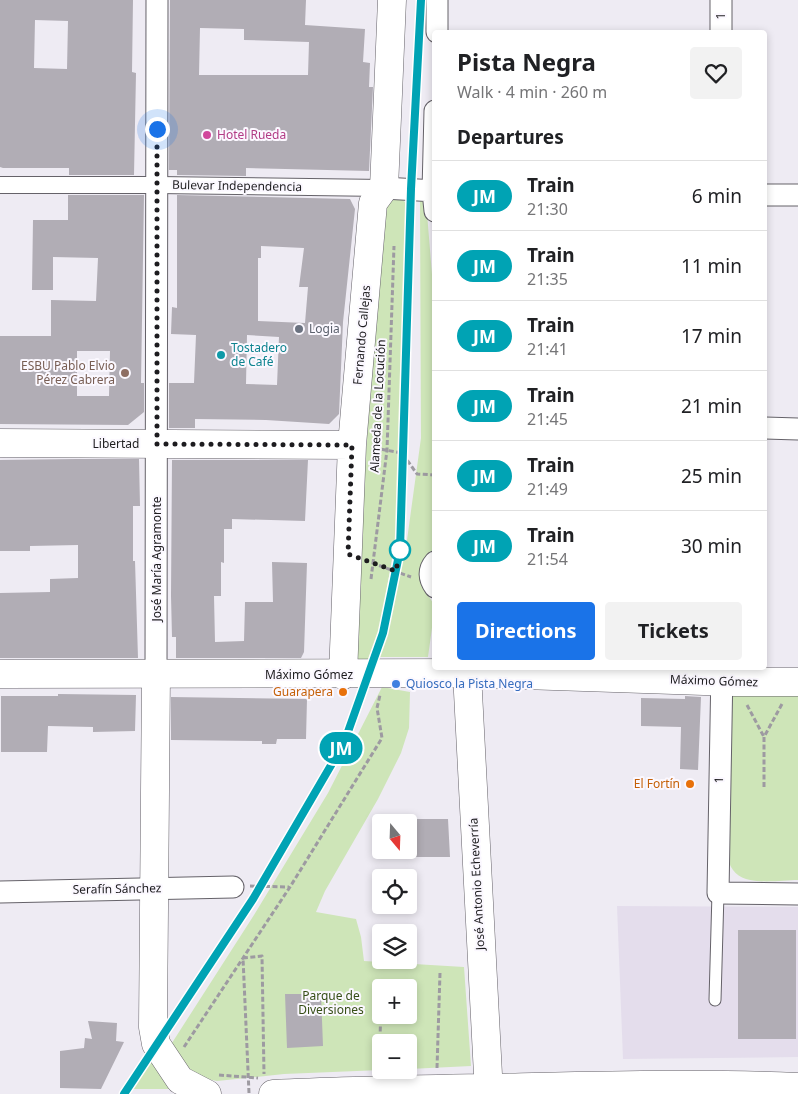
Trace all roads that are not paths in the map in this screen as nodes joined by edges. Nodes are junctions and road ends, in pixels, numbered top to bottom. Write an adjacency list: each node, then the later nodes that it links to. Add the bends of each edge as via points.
1 (157, 0): 8 (street, José María Agramonte)
2 (392, 0): 9 (street, Fernando Callejas)
3 (437, 0): 5 (street)
4 (721, 0): 6 (street, 1)
5 (436, 30)
6 (721, 30)
7 (0, 185): 8 (street, Bulevar Independencia)
8 (157, 185): 9 (street, Bulevar Independencia); 16 (street, José María Agramonte)
9 (384, 188): 12 (street); 17 (street, Fernando Callejas, via 373,203)
10 (767, 195): 11 (street)
11 (798, 196)
12 (432, 198)
13 (767, 428): 14 (street)
14 (798, 429)
15 (0, 443): 16 (street, Libertad)
16 (157, 444): 17 (street, Libertad); 20 (street, José María Agramonte)
17 (352, 445): 21 (street, Fernando Callejas, via 360,559)
18 (451, 671): 21 (street, Máximo Gómez); 22 (street, Máximo Gómez); 32 (street, José Antonio Echeverría)
19 (0, 674): 20 (street, Máximo Gómez)
20 (156, 674): 21 (street, Máximo Gómez); 25 (street, José María Agramonte)
21 (343, 675)
22 (726, 677): 23 (street, Máximo Gómez); 27 (street, 1)
23 (796, 682)
24 (233, 887): 25 (street, Serafín Sánchez)
25 (155, 888): 26 (street, Serafín Sánchez); 30 (street, José María Agramonte, via 153,1027 156,1044 180,1080)
26 (0, 892)
27 (718, 893): 28 (street); 29 (lane)
28 (798, 894)
29 (716, 1000)
30 (210, 1084)
31 (798, 1087): 32 (street, via 733,1085)
32 (489, 1091): 33 (street, via 437,1088)
33 (273, 1094)

